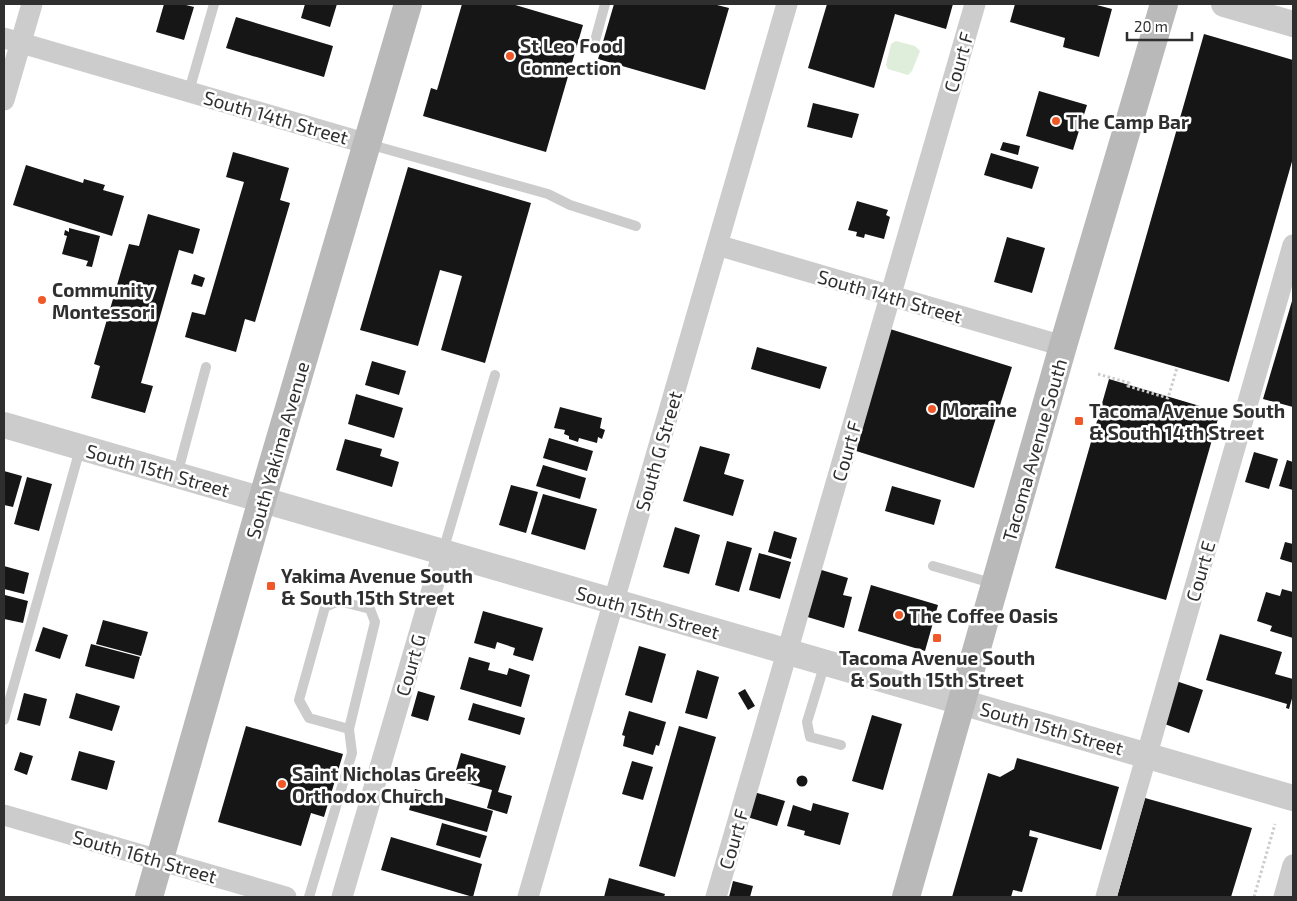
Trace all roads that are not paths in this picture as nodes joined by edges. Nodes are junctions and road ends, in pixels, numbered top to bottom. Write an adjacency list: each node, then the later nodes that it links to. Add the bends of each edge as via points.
1 (32, 4): 10 (street)
2 (214, 4): 12 (lane)
3 (408, 4): 14 (main road, South Yakima Avenue)
4 (605, 4): 11 (lane)
5 (787, 4): 16 (street, South G Street)
6 (975, 4): 18 (street, Court F)
7 (1164, 4): 19 (main road, Tacoma Avenue South)
8 (1224, 4): 9 (street)
9 (1293, 24)
10 (12, 40): 12 (street, South 14th Street); 13 (street)
11 (593, 48)
12 (189, 92): 14 (street, South 14th Street)
13 (4, 100)
14 (368, 144): 15 (lane, South 14th Street, via 548,194 570,205); 25 (main road, South Yakima Avenue)
15 (636, 226)
16 (717, 245): 18 (street, South 14th Street); 29 (street, South G Street)
17 (1293, 245): 36 (street, Court E)
18 (890, 296): 19 (street, South 14th Street); 30 (street, Court F)
19 (1063, 346): 28 (main road, Tacoma Avenue South)
20 (206, 367): 24 (lane)
21 (495, 375): 26 (lane, Court G)
22 (4, 425): 23 (street, South 15th Street)
23 (80, 448): 24 (street, South 15th Street); 33 (lane)
24 (177, 476): 25 (street, South 15th Street)
25 (262, 500): 26 (street, South 15th Street); 39 (main road, South Yakima Avenue)
26 (443, 552): 29 (street, South 15th Street); 44 (street, Court G)
27 (933, 566): 28 (lane)
28 (996, 584): 32 (main road, Tacoma Avenue South)
29 (613, 602): 30 (street, South 15th Street); 45 (street, South G Street)
30 (787, 652): 31 (street, South 15th Street); 46 (street, Court F)
31 (825, 662): 32 (street, South 15th Street); 35 (lane, via 807,722 810,737)
32 (963, 702): 36 (street, South 15th Street); 47 (main road, Tacoma Avenue South)
33 (4, 720)
34 (349, 728): 34 (lane, via 375,622 370,609 339,600 325,608 299,700 309,718); 43 (lane, via 352,753)
35 (841, 745)
36 (1148, 756): 37 (street, South 15th Street); 48 (street, Court E)
37 (1293, 798)
38 (4, 815): 39 (street, South 16th Street)
39 (160, 860): 41 (main road, South Yakima Avenue); 42 (street, South 16th Street)
40 (1293, 864): 49 (street)
41 (149, 897)
42 (286, 897)
43 (309, 897)
44 (342, 897)
45 (528, 897)
46 (716, 897)
47 (906, 897)
48 (1106, 897)
49 (1284, 897)

